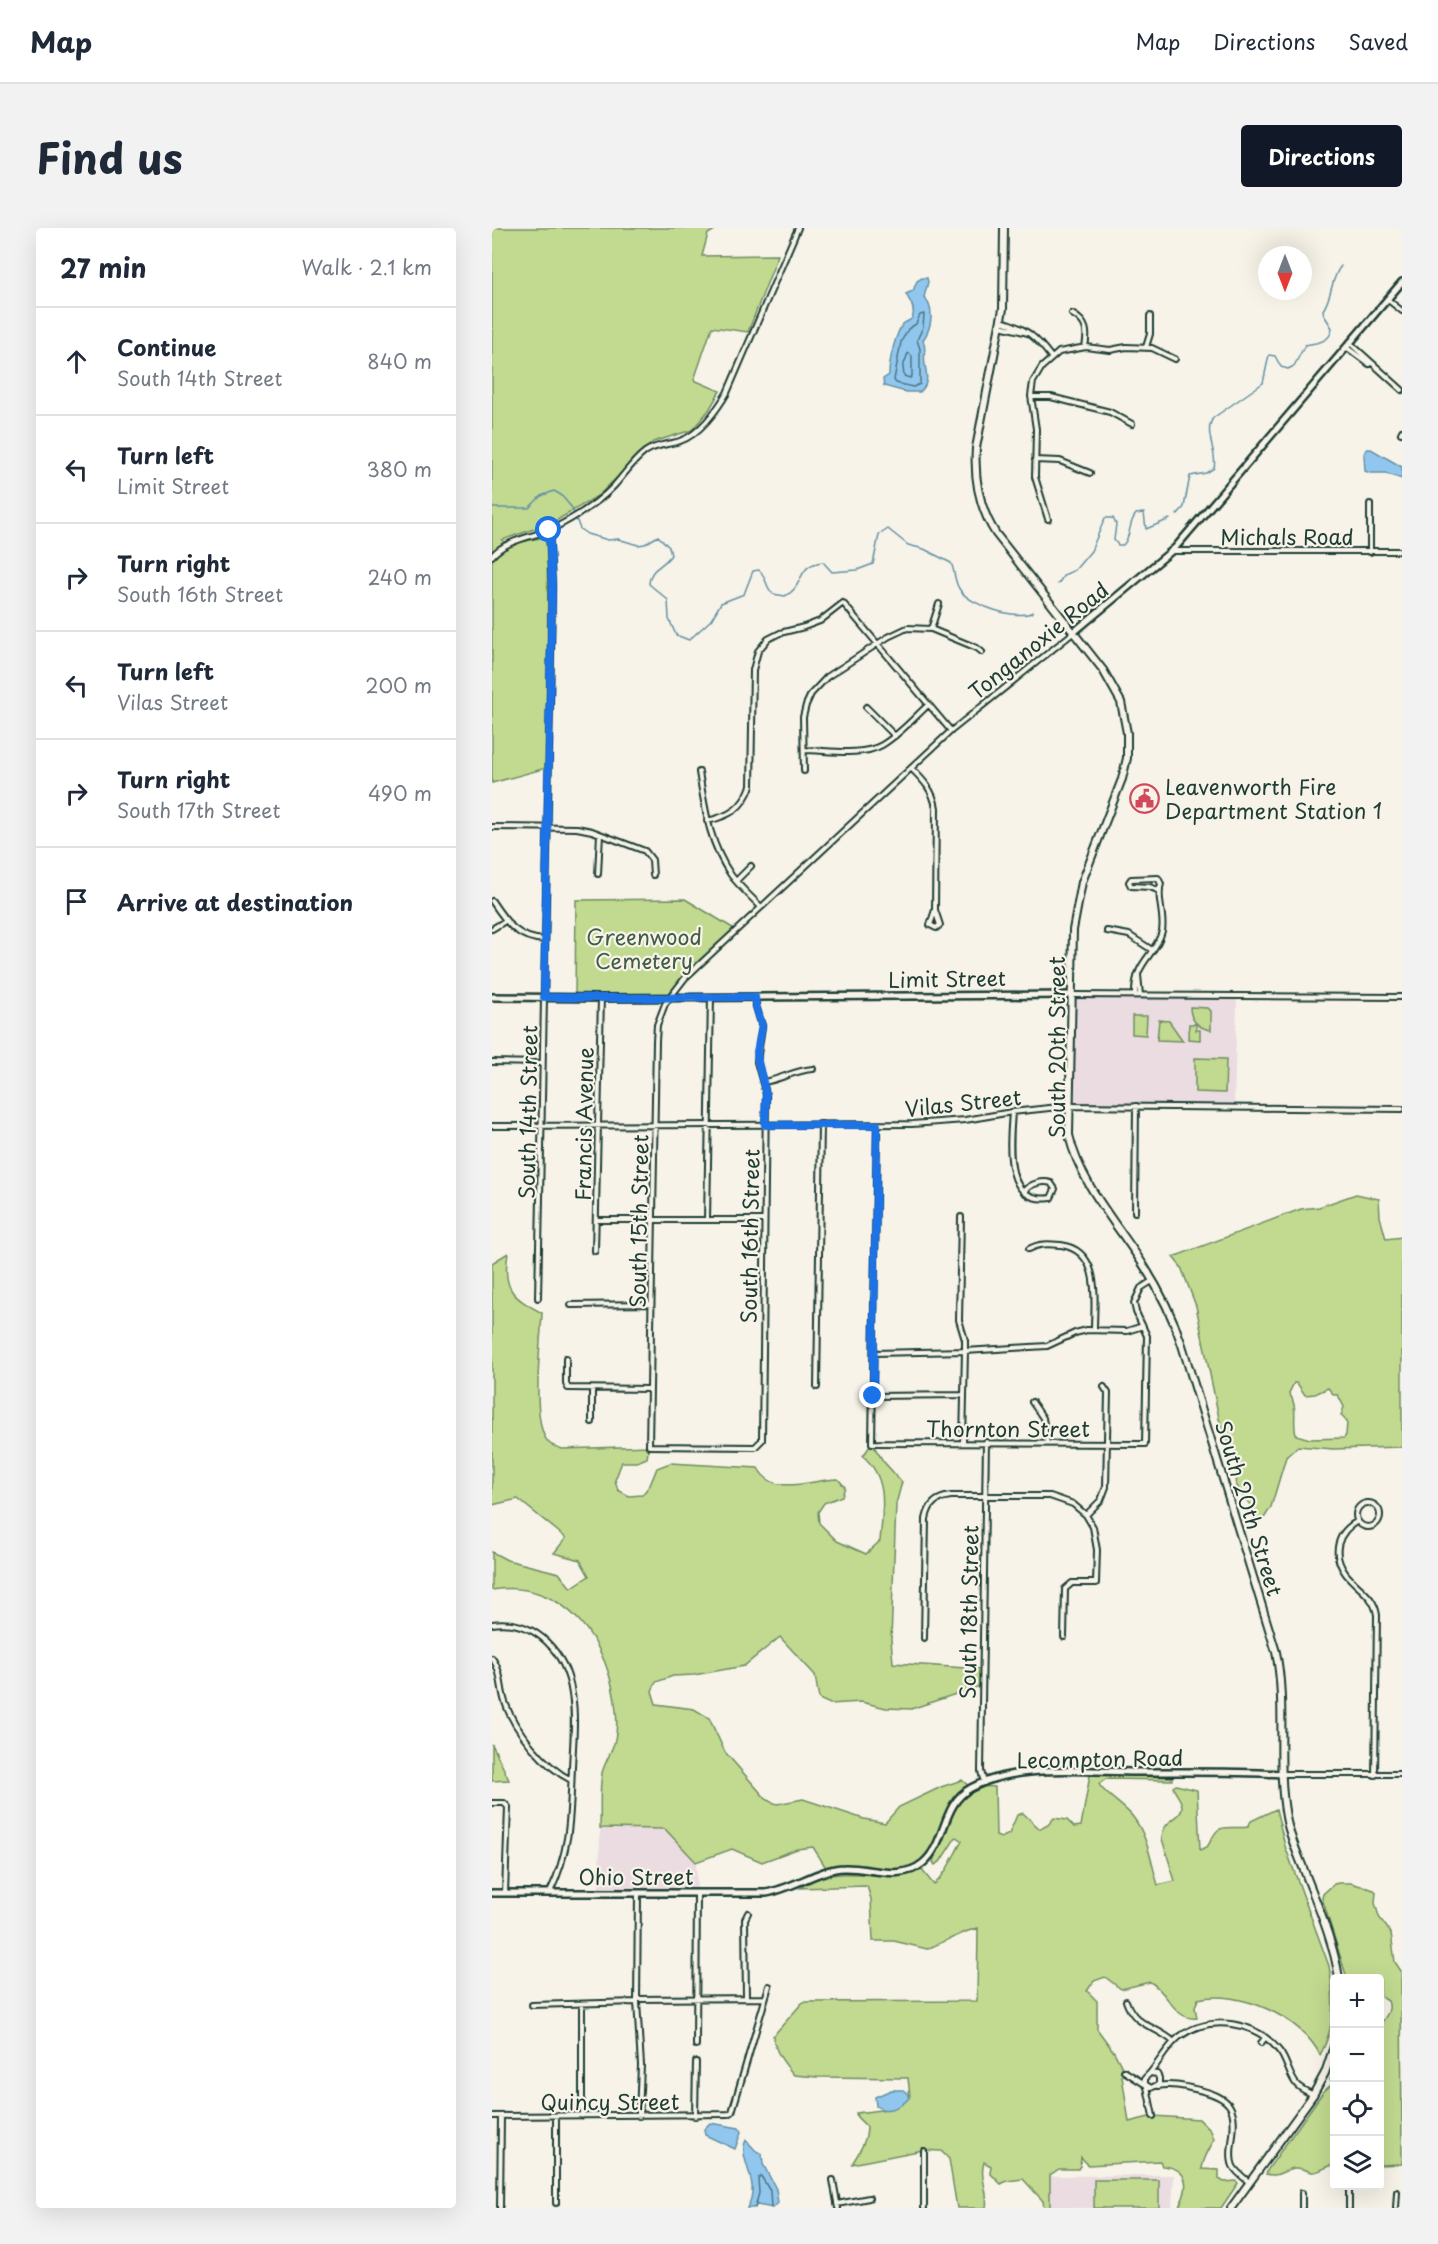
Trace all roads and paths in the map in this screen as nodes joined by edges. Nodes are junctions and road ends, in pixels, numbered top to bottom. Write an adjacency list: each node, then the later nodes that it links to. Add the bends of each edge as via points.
1 (798, 228): 21 (street, via 719,406 688,438 642,454 612,488)
2 (1004, 228): 8 (main road, South 20th Street)
3 (1402, 282): 4 (street, Tonganoxie Road)
4 (1387, 299): 5 (street); 9 (street, Tonganoxie Road)
5 (1402, 311)
6 (1072, 314): 10 (street, via 1084,323)
7 (1150, 316): 11 (street)
8 (1001, 323): 12 (street, via 1029,333); 28 (main road, South 20th Street, via 976,448 980,499 996,534)
9 (1348, 345): 14 (street); 22 (street, Tonganoxie Road)
10 (1085, 347): 11 (street); 12 (street)
11 (1146, 347): 13 (street)
12 (1051, 357): 15 (street, via 1036,376)
13 (1175, 359)
14 (1402, 390)
15 (1031, 397): 16 (street, via 1051,397 1110,412); 17 (street)
16 (1132, 424)
17 (1035, 460): 18 (street, via 1060,461); 20 (street, via 1035,477)
18 (1090, 473)
19 (1370, 504): 24 (street)
20 (1048, 519)
21 (549, 530): 25 (street, via 506,546); 41 (street, South 14th Street, via 552,585)
22 (1172, 551): 24 (street, Michals Road); 28 (street, Tonganoxie Road)
23 (1402, 551): 24 (street, Michals Road)
24 (1370, 552)
25 (492, 556)
26 (939, 604): 27 (street)
27 (931, 629): 29 (street, via 907,628); 30 (street)
28 (1074, 632): 33 (street, Tonganoxie Road); 56 (main road, South 20th Street, via 1115,688 1124,714 1128,747 1122,779 1080,892 1073,930)
29 (877, 644): 31 (street); 35 (street, via 827,676 811,694 803,717); 39 (street, via 843,603 820,621 768,639 758,651 753,670 752,786 734,812)
30 (982, 652)
31 (928, 705): 33 (street); 34 (street)
32 (867, 706): 34 (street)
33 (951, 731): 36 (street, Tonganoxie Road)
34 (895, 736): 35 (street, via 866,750)
35 (804, 750): 37 (street)
36 (911, 768): 49 (street, Tonganoxie Road); 50 (street, via 934,795)
37 (804, 771)
38 (699, 772): 39 (street)
39 (707, 821): 46 (street, via 716,849)
40 (492, 827): 41 (street)
41 (547, 828): 42 (street, via 585,829); 54 (street, South 14th Street)
42 (600, 834): 44 (street); 45 (street, via 648,854)
43 (751, 866): 46 (street)
44 (598, 874)
45 (653, 875)
46 (736, 881): 49 (street)
47 (1160, 891): 47 (street, via 1158,878 1135,878 1129,882 1131,886); 55 (street, via 1161,932)
48 (492, 901): 51 (street)
49 (760, 906): 60 (street, Tonganoxie Road)
50 (935, 910)
51 (505, 921): 52 (street); 54 (street, via 526,937)
52 (492, 929)
53 (1107, 932): 55 (street, via 1129,935)
54 (545, 940): 59 (street, South 14th Street)
55 (1152, 950): 57 (street, via 1141,964)
56 (1071, 994): 57 (street, Limit Street); 62 (street, Limit Street); 69 (main road, South 20th Street)
57 (1137, 995): 63 (street, Limit Street)
58 (492, 997): 59 (street, Limit Street)
59 (544, 997): 64 (street, Limit Street); 66 (street, South 14th Street)
60 (668, 997): 61 (street, Limit Street); 64 (street, Limit Street); 74 (street, South 15th Street, via 657,1025)
61 (711, 997): 62 (street, Limit Street); 75 (street)
62 (755, 997): 68 (street, South 16th Street, via 762,1026 758,1062)
63 (1402, 997)
64 (601, 998): 80 (street, Francis Avenue)
65 (492, 1062): 66 (street)
66 (542, 1063): 79 (street, South 14th Street)
67 (813, 1069): 68 (street)
68 (764, 1082): 76 (street, South 16th Street)
69 (1068, 1106): 70 (street, Vilas Street); 72 (street, Vilas Street); 90 (main road, South 20th Street, via 1069,1136 1079,1167)
70 (1136, 1106): 71 (street, Vilas Street); 82 (street)
71 (1402, 1109)
72 (1012, 1112): 77 (street, Vilas Street, via 938,1123); 81 (street, via 1010,1163)
73 (821, 1124): 76 (street, Vilas Street); 77 (street, Vilas Street); 99 (street)
74 (654, 1125): 75 (street, Vilas Street); 80 (street, Vilas Street); 85 (street, South 15th Street)
75 (709, 1125): 76 (street, Vilas Street); 86 (street)
76 (765, 1125): 87 (street, South 16th Street)
77 (877, 1125): 97 (street)
78 (492, 1126): 79 (street, Vilas Street)
79 (541, 1126): 80 (street, Vilas Street); 91 (street, South 14th Street)
80 (598, 1126): 84 (street, Francis Avenue)
81 (1024, 1191): 81 (street, via 1030,1197 1051,1198 1055,1189 1048,1182)
82 (1135, 1212)
83 (961, 1217): 96 (street, via 959,1320)
84 (596, 1220): 85 (street); 89 (street, Francis Avenue)
85 (653, 1220): 86 (street); 92 (street, South 15th Street)
86 (707, 1220): 87 (street)
87 (763, 1220): 111 (street, South 16th Street, via 761,1443 755,1447)
88 (1029, 1249): 95 (street, via 1037,1245 1068,1247 1088,1262 1094,1281)
89 (595, 1251)
90 (1154, 1281): 94 (street, via 1141,1288 1134,1303); 119 (main road, South 20th Street, via 1182,1345 1276,1652 1282,1696)
91 (538, 1298)
92 (651, 1304): 93 (street); 102 (street, South 15th Street)
93 (572, 1305)
94 (1143, 1326): 95 (street, via 1127,1331); 110 (street, Thornton Street, via 1147,1336 1145,1444)
95 (1094, 1330): 96 (street, via 1047,1346)
96 (965, 1351): 97 (street); 103 (street)
97 (874, 1353): 104 (street)
98 (566, 1358): 101 (street, via 568,1388)
99 (817, 1387)
100 (1104, 1387): 110 (street, via 1108,1393)
101 (592, 1389): 102 (street); 106 (street)
102 (650, 1389): 111 (street, South 15th Street)
103 (964, 1395): 104 (street); 107 (street)
104 (873, 1396): 107 (street, Thornton Street, via 872,1443)
105 (1032, 1402): 109 (street, via 1043,1418)
106 (592, 1422)
107 (963, 1442): 108 (street, Thornton Street)
108 (986, 1442): 109 (street, Thornton Street); 112 (street, South 18th Street)
109 (1047, 1443): 110 (street, Thornton Street)
110 (1107, 1444): 113 (street, via 1106,1487 1101,1500)
111 (649, 1446)
112 (985, 1496): 113 (street, via 1058,1498); 117 (street, via 942,1497 928,1510); 123 (street, South 18th Street, via 981,1771)
113 (1086, 1515): 116 (street, via 1096,1536 1096,1583 1072,1582 1065,1589)
114 (1358, 1521): 114 (street, via 1356,1512 1363,1504 1379,1510 1379,1521 1374,1526 1364,1527); 121 (street, via 1341,1534 1338,1556 1345,1573 1373,1600 1377,1615)
115 (492, 1624): 122 (street, via 511,1624 541,1635 565,1671 574,1713)
116 (1064, 1637)
117 (924, 1638)
118 (492, 1658): 122 (street, via 518,1729)
119 (1283, 1774): 121 (street, Lecompton Road); 123 (street, Lecompton Road, via 1030,1772); 132 (main road, South 20th Street, via 1292,1840)
120 (1402, 1774): 121 (street, Lecompton Road)
121 (1375, 1775)
122 (571, 1780): 126 (street, via 565,1855)
123 (984, 1783): 125 (street, Lecompton Road, via 955,1801 928,1857 917,1867 893,1873 842,1868)
124 (492, 1803): 130 (street, via 508,1807)
125 (780, 1891): 128 (street, Ohio Street)
126 (550, 1892): 127 (street, Ohio Street); 130 (street, Ohio Street)
127 (638, 1892): 128 (street, Ohio Street); 137 (street)
128 (697, 1892): 134 (street)
129 (492, 1893): 130 (street, Ohio Street)
130 (505, 1893)
131 (747, 1913): 135 (street)
132 (1339, 1974)
133 (769, 1986): 136 (street)
134 (696, 1998): 135 (street); 137 (street); 144 (street)
135 (746, 1998): 136 (street)
136 (765, 1998): 162 (street, Quincy Street, via 732,2112)
137 (637, 2001): 140 (street); 161 (street)
138 (1126, 2001): 142 (street, via 1139,2022)
139 (532, 2004): 140 (street)
140 (582, 2004): 160 (street)
141 (1265, 2038): 142 (street, via 1247,2027 1221,2023 1190,2031); 143 (street); 155 (street, via 1281,2054 1298,2086)
142 (1174, 2042): 147 (street)
143 (1262, 2043)
144 (696, 2045)
145 (1330, 2060): 155 (main road)
146 (696, 2062): 162 (street)
147 (1158, 2063): 149 (street); 151 (street)
148 (1124, 2071): 150 (street)
149 (1149, 2074): 150 (street); 151 (street); 152 (street)
150 (1133, 2076): 152 (street)
151 (1159, 2077): 153 (street); 154 (street)
152 (1146, 2084): 154 (street); 156 (street)
153 (1172, 2085): 154 (street); 166 (street, via 1214,2094 1227,2102 1237,2115 1232,2164)
154 (1157, 2087): 156 (street)
155 (1313, 2095): 166 (main road)
156 (1151, 2102): 163 (street)
157 (492, 2116): 158 (street, Quincy Street)
158 (501, 2116): 159 (street, Quincy Street); 173 (street)
159 (556, 2116): 160 (street, Quincy Street); 171 (street)
160 (582, 2116): 161 (street, Quincy Street)
161 (639, 2116): 162 (street, Quincy Street)
162 (695, 2116)
163 (1153, 2116)
164 (924, 2151): 174 (street)
165 (833, 2180): 172 (street)
166 (1250, 2182): 175 (main road)
167 (1349, 2191): 177 (street)
168 (1397, 2192): 178 (street)
169 (1302, 2193): 176 (street)
170 (869, 2198): 172 (street)
171 (556, 2203)
172 (837, 2206)
173 (500, 2208)
174 (924, 2208)
175 (1231, 2208)
176 (1302, 2208)
177 (1349, 2208)
178 (1396, 2208)

